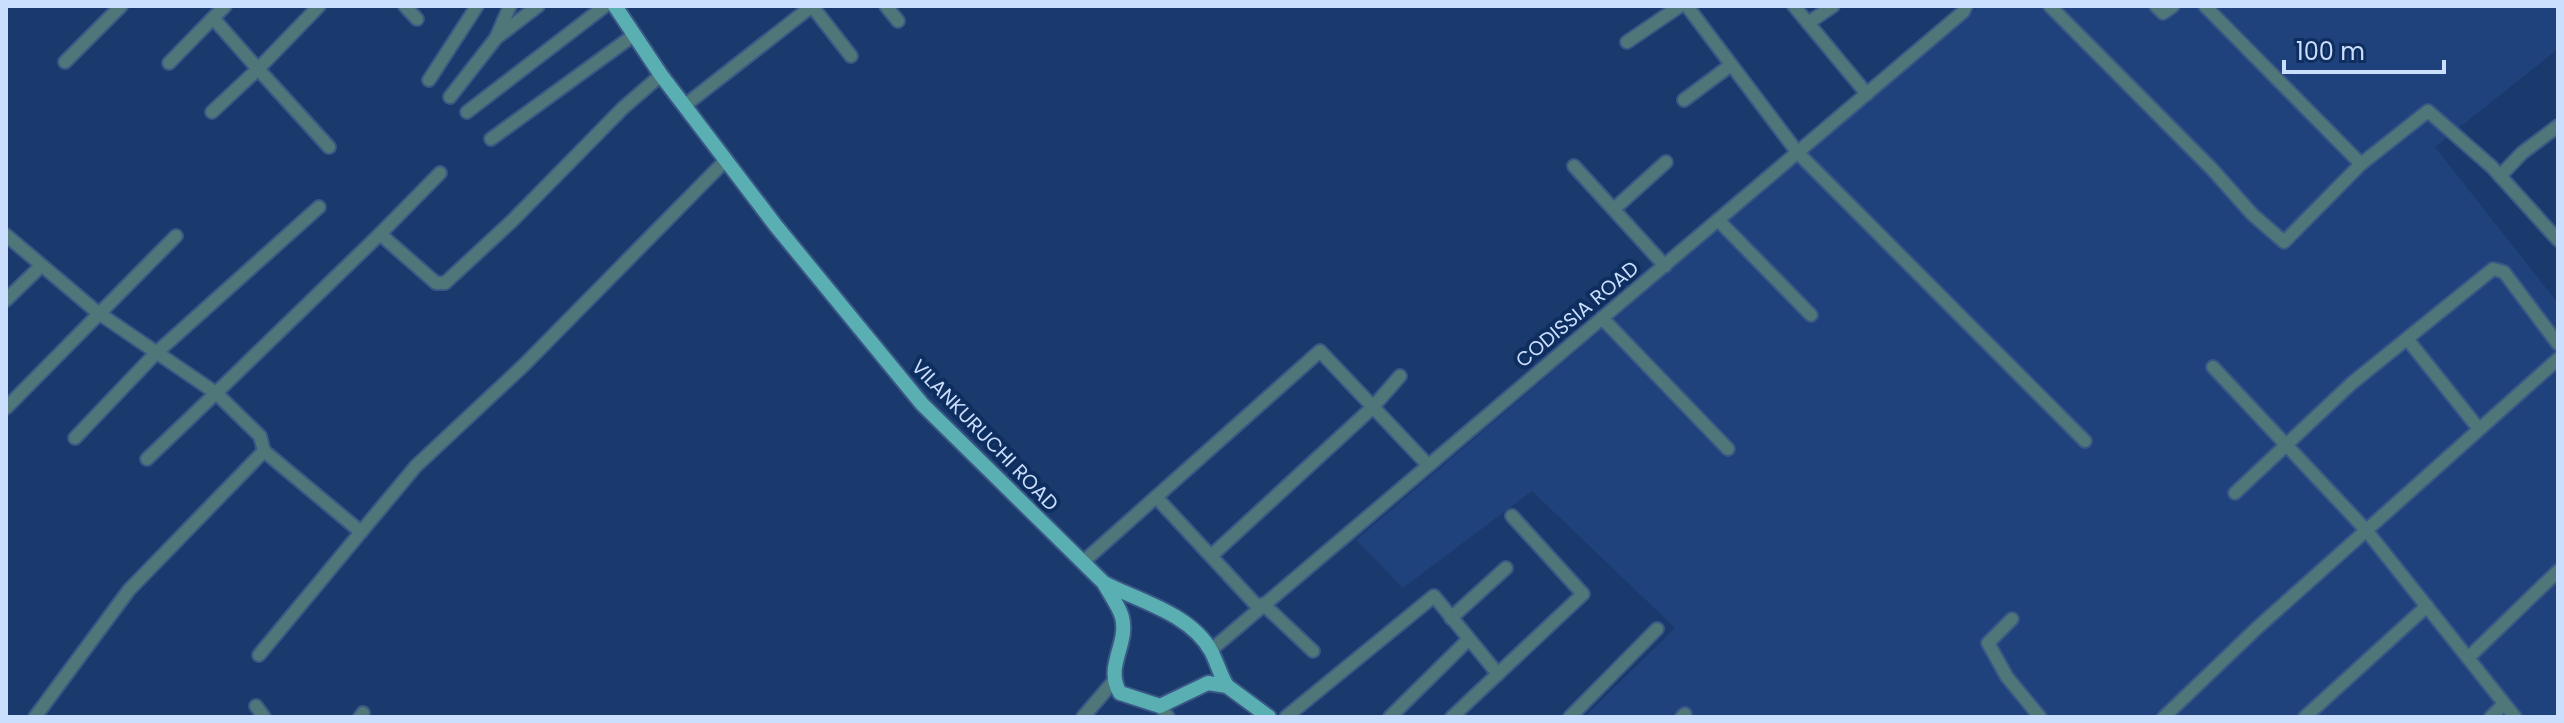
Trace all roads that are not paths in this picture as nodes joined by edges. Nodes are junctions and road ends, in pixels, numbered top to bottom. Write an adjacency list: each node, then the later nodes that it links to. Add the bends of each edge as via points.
1 (121, 6): 29 (street)
2 (225, 6): 21 (street)
3 (319, 6): 32 (street)
4 (405, 6): 22 (street)
5 (477, 6): 34 (street)
6 (510, 6): 26 (street)
7 (538, 6): 26 (street)
8 (605, 6): 40 (street)
9 (615, 6): 25 (main road, VILANKURUCHI ROAD)
10 (812, 6): 28 (street); 38 (street)
11 (886, 6): 23 (street)
12 (1680, 6): 27 (street)
13 (1687, 6): 31 (street)
14 (1794, 6): 24 (street)
15 (1833, 6): 24 (street)
16 (1966, 6): 35 (street, CODISSIA ROAD)
17 (2050, 6): 47 (street, via 2284,242)
18 (2156, 6): 19 (street, via 2163,13)
19 (2173, 6)
20 (2205, 6): 47 (street)
21 (213, 18): 30 (street); 32 (street)
22 (417, 19)
23 (898, 21)
24 (1808, 23): 35 (street)
25 (634, 35): 33 (main road, VILANKURUCHI ROAD); 42 (street)
26 (496, 38): 36 (street)
27 (1627, 42)
28 (851, 56)
29 (65, 62)
30 (169, 63)
31 (1731, 65): 37 (street); 44 (street)
32 (258, 69): 39 (street); 43 (street)
33 (661, 75): 38 (main road, VILANKURUCHI ROAD); 54 (street, via 445,283 436,283)
34 (429, 80)
35 (1867, 94): 44 (street, CODISSIA ROAD)
36 (450, 97)
37 (1684, 100)
38 (684, 106): 45 (main road, VILANKURUCHI ROAD)
39 (212, 112)
40 (467, 112)
41 (2558, 126): 50 (street)
42 (491, 139)
43 (329, 147)
44 (1798, 153): 53 (street, CODISSIA ROAD); 75 (street)
45 (726, 160): 85 (street, via 416,466); 87 (main road, VILANKURUCHI ROAD, via 922,404)
46 (1666, 162): 52 (street)
47 (2361, 164): 50 (street, via 2428,111)
48 (1574, 166): 52 (street)
49 (440, 173): 54 (street)
50 (2500, 176): 57 (street)
51 (319, 207): 66 (street)
52 (1614, 209): 59 (street)
53 (1718, 220): 59 (street, CODISSIA ROAD); 62 (street)
54 (380, 234): 70 (street)
55 (6, 235): 58 (street)
56 (176, 236): 61 (street)
57 (2558, 240)
58 (41, 266): 60 (street); 61 (street)
59 (1665, 266): 63 (street, CODISSIA ROAD)
60 (6, 300)
61 (97, 312): 66 (street); 72 (street)
62 (1811, 315)
63 (1602, 318): 77 (street); 80 (street, CODISSIA ROAD)
64 (2408, 340): 65 (street, via 2493,269 2504,272); 73 (street); 76 (street)
65 (2558, 344)
66 (155, 354): 70 (street); 74 (street)
67 (2558, 359): 73 (street)
68 (2213, 367): 76 (street)
69 (1400, 376): 71 (street)
70 (216, 393): 78 (street, via 260,436); 79 (street)
71 (1373, 407): 80 (street); 82 (street, via 1320,351); 86 (street)
72 (6, 408)
73 (2479, 429): 84 (street)
74 (75, 438)
75 (2085, 441)
76 (2286, 444): 81 (street); 84 (street)
77 (1728, 449)
78 (264, 451): 85 (street); 106 (street, via 129,590)
79 (147, 459)
80 (1428, 465): 91 (street, CODISSIA ROAD)
81 (2235, 493)
82 (1156, 497): 86 (street); 87 (street)
83 (1512, 516): 101 (street, via 1583,594)
84 (2366, 530): 92 (street); 114 (street)
85 (361, 532): 99 (street)
86 (1211, 556): 91 (street)
87 (1083, 562): 90 (main road, VILANKURUCHI ROAD)
88 (1506, 568): 93 (street)
89 (2558, 571): 100 (street)
90 (1104, 583): 97 (main road, via 1163,610); 102 (main road, VILANKURUCHI ROAD, via 1122,617)
91 (1261, 606): 97 (street, CODISSIA ROAD); 98 (street)
92 (2427, 606): 100 (street); 115 (street)
93 (1451, 618): 96 (street); 109 (street, via 1434,596 1428,598)
94 (2012, 619): 113 (street, via 1988,643 2007,677)
95 (1657, 629): 112 (street)
96 (1468, 640): 101 (street); 110 (street)
97 (1211, 650): 103 (main road)
98 (1313, 651)
99 (259, 655)
100 (2468, 658): 104 (street)
101 (1498, 674): 111 (street)
102 (1113, 682): 105 (main road, via 1120,693); 107 (street)
103 (1227, 686): 105 (main road, via 1208,683); 108 (main road)
104 (2504, 704): 116 (street); 117 (street)
105 (1164, 711)
106 (35, 717)
107 (1083, 717)
108 (1269, 717)
109 (1286, 717)
110 (1390, 717)
111 (1452, 717)
112 (1570, 717)
113 (2040, 717)
114 (2164, 717)
115 (2305, 717)
116 (2491, 717)
117 (2515, 717)

